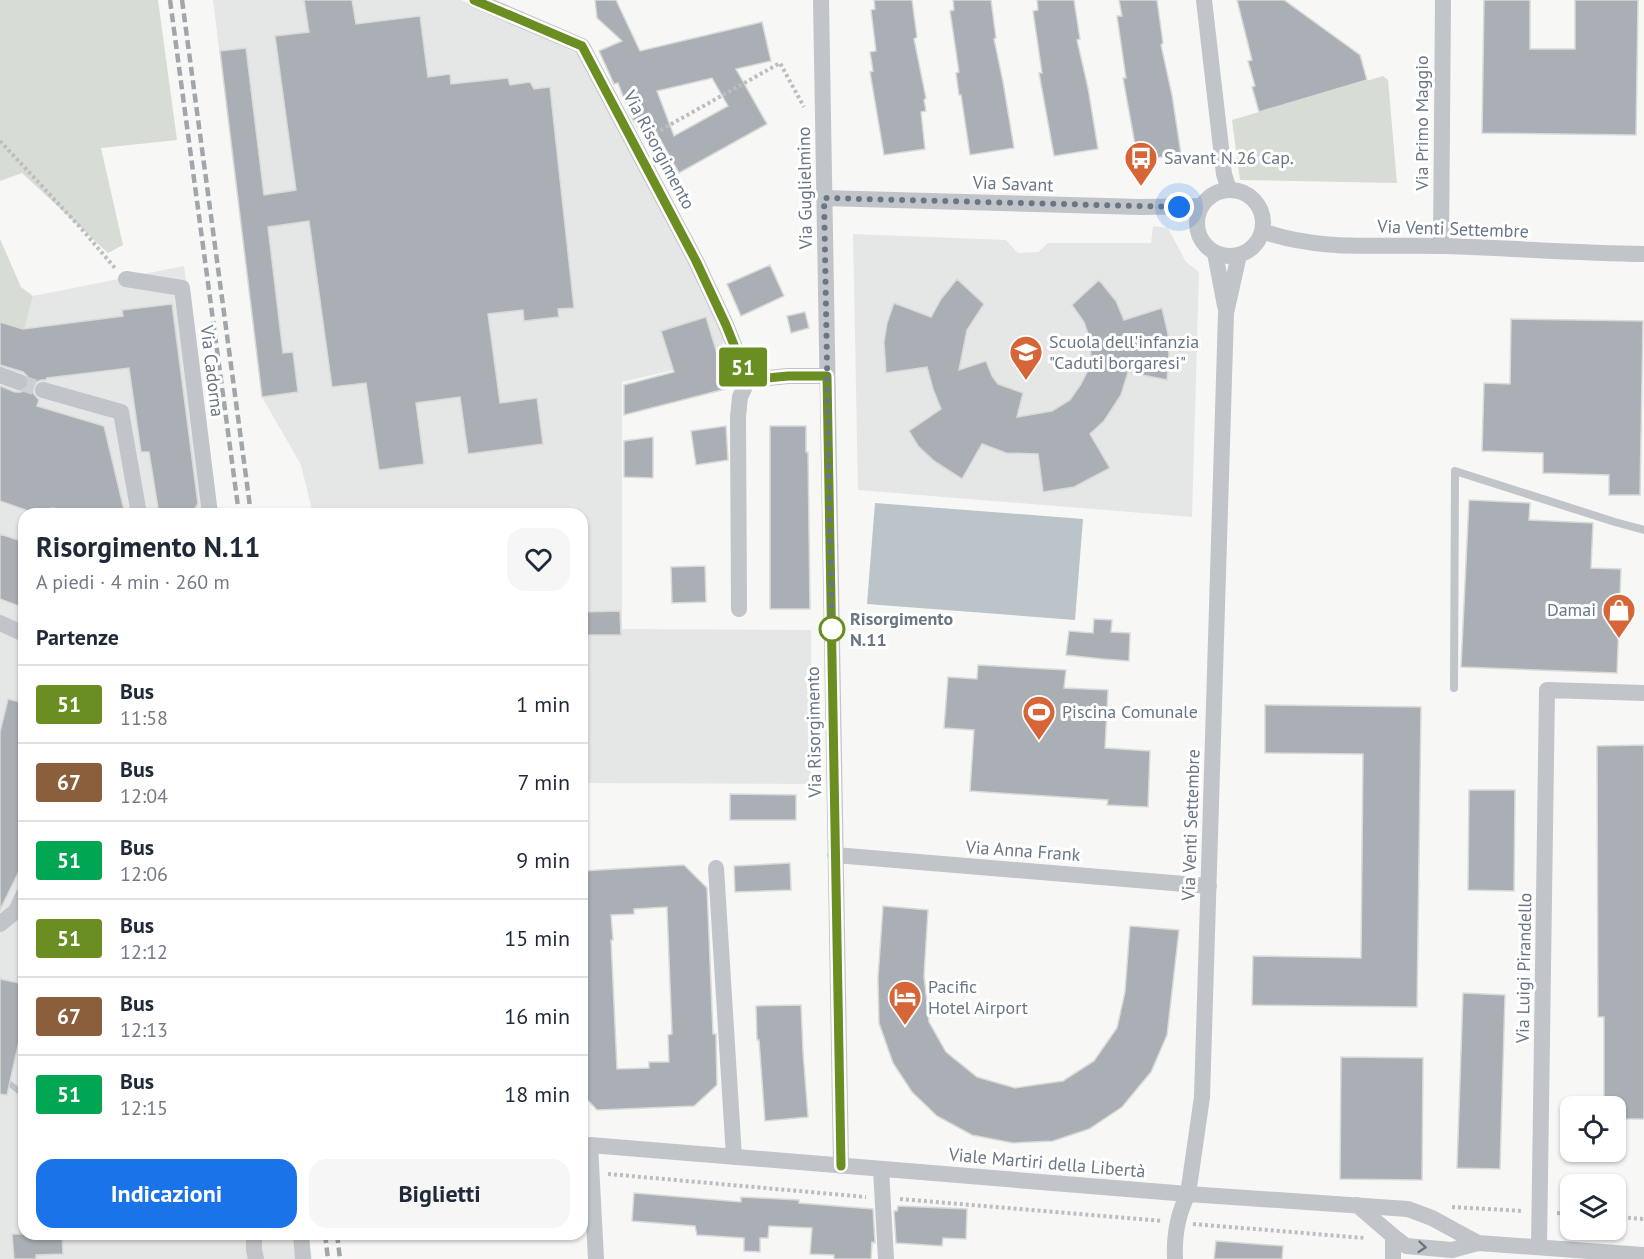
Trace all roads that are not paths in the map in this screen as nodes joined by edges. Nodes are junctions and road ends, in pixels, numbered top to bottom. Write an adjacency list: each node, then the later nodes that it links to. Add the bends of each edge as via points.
1 (474, 0): 17 (street, Via Risorgimento, via 582,46 696,261)
2 (821, 0): 6 (street, Via Guglielmino)
3 (1204, 0): 5 (street)
4 (1443, 0): 9 (street, Via Primo Maggio)
5 (1229, 190): 7 (street, via 1218,192); 8 (street, via 1256,202 1263,221)
6 (824, 198): 7 (street, Via Savant); 16 (street, Via Guglielmino)
7 (1202, 206): 10 (street, via 1197,227 1206,246)
8 (1262, 231): 9 (street, Via Venti Settembre, via 1341,246); 12 (street, via 1258,241)
9 (1441, 246): 11 (street, Via Venti Settembre)
10 (1215, 253): 12 (street); 14 (street, Via Venti Settembre)
11 (1644, 254)
12 (1239, 255): 14 (street, Via Venti Settembre)
13 (126, 279): 21 (street, Via Cadorna, via 182,288)
14 (1226, 313): 30 (street, Via Venti Settembre)
15 (0, 375): 18 (street)
16 (827, 376): 17 (street); 28 (street, Via Risorgimento)
17 (748, 380): 23 (street, via 740,397 738,417)
18 (19, 382)
19 (43, 390): 20 (street, via 120,412)
20 (138, 508)
21 (209, 508)
22 (1644, 530): 26 (lane, via 1455,471)
23 (739, 609)
24 (0, 623): 25 (street)
25 (18, 631)
26 (1454, 688)
27 (1644, 693): 44 (street, Via Luigi Pirandello, via 1548,690)
28 (835, 855): 30 (street, Via Anna Frank); 36 (street, Via Risorgimento)
29 (716, 868): 35 (street)
30 (1209, 886): 38 (street, Via Venti Settembre, via 1202,1097)
31 (18, 914): 32 (street)
32 (0, 924)
33 (588, 1146): 35 (street, Viale Martiri della Libertà)
34 (588, 1155): 48 (street)
35 (734, 1157): 36 (street, Viale Martiri della Libertà)
36 (841, 1166): 37 (street, Viale Martiri della Libertà)
37 (881, 1169): 38 (street, Viale Martiri della Libertà); 49 (street)
38 (1188, 1194): 39 (street, Viale Martiri della Libertà); 50 (street, Via Venti Settembre, via 1177,1222)
39 (1357, 1205): 40 (street, Viale Martiri della Libertà); 43 (street, Viale Martiri della Libertà, via 1407,1209)
40 (1391, 1235): 43 (street, Viale Martiri della Libertà, one-way to 43, via 1406,1246 1452,1250); 51 (street)
41 (255, 1240): 46 (street)
42 (302, 1240): 47 (street)
43 (1478, 1244): 44 (street, Viale Martiri della Libertà)
44 (1539, 1247): 45 (street, Viale Martiri della Libertà)
45 (1644, 1255)
46 (256, 1259)
47 (303, 1259)
48 (596, 1259)
49 (886, 1259)
50 (1175, 1259)
51 (1393, 1259)

